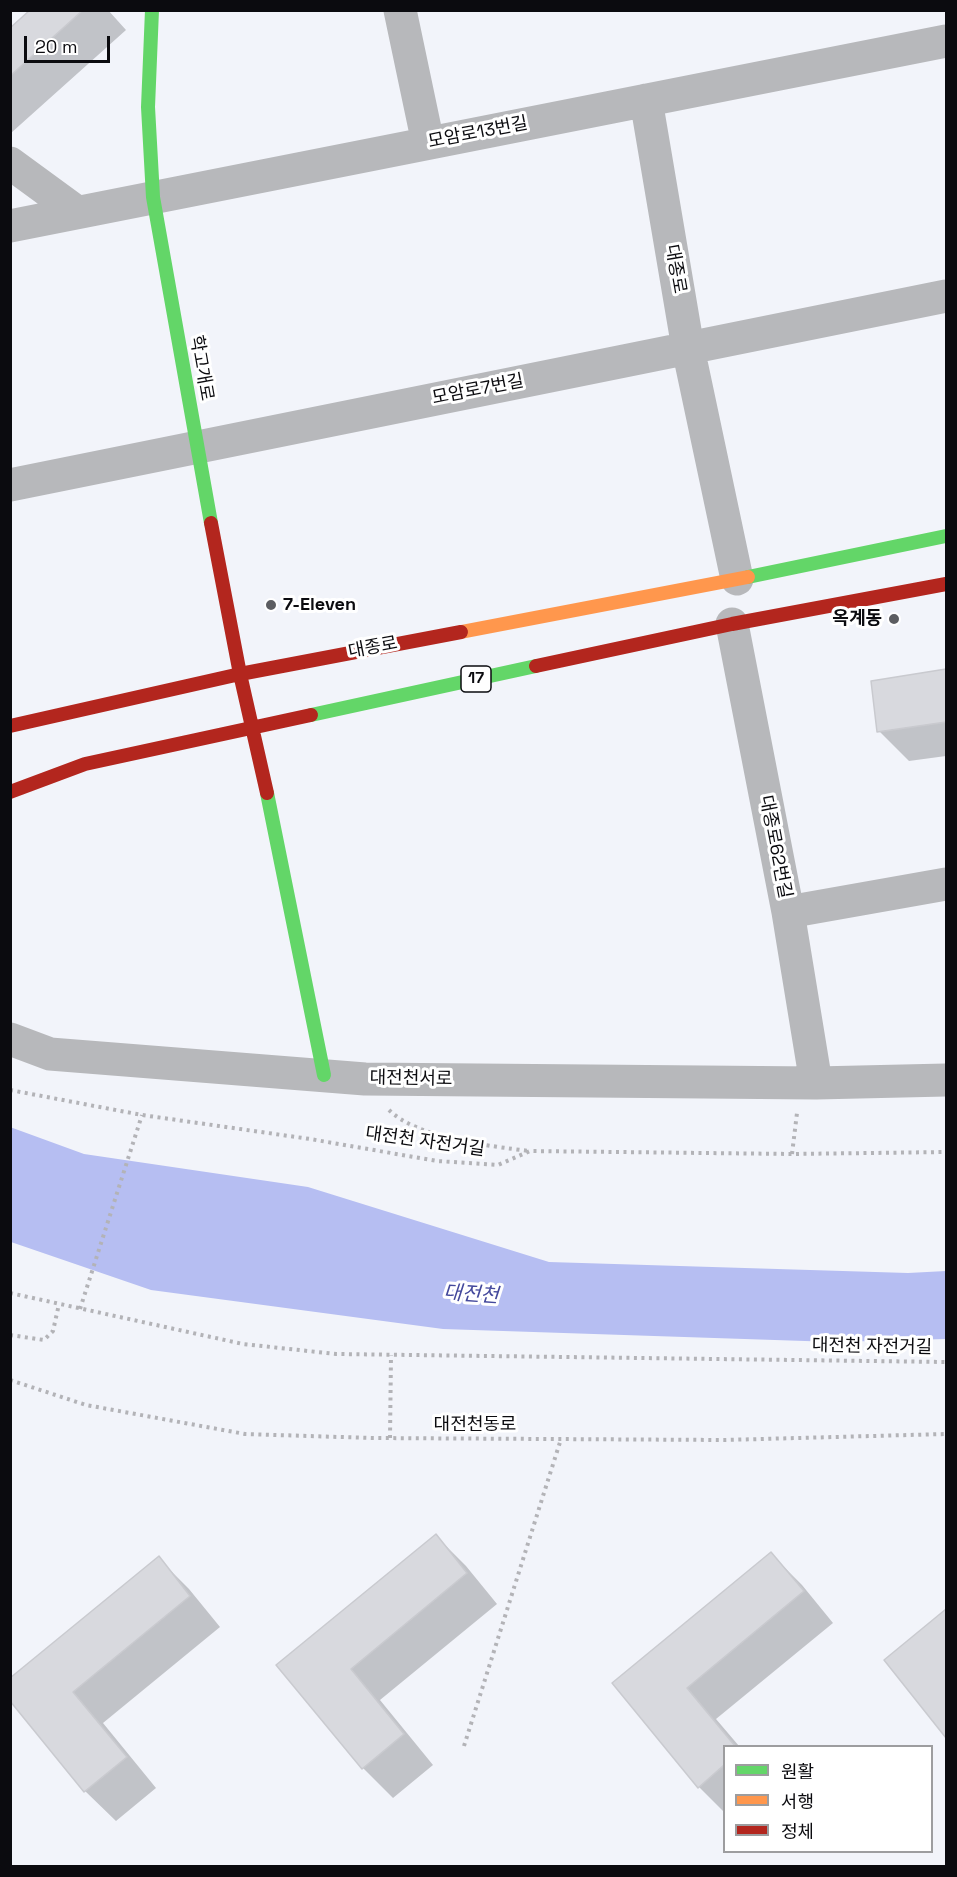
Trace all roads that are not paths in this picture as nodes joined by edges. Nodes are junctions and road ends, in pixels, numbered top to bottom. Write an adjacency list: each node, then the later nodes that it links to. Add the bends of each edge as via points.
1 (152, 10): 7 (main road, 학고개로, via 148,107)
2 (400, 10): 5 (street)
3 (946, 41): 4 (street, 모암로13번길)
4 (646, 100): 5 (street, 모암로13번길); 11 (street, 대종로)
5 (428, 143): 7 (street, 모암로13번길)
6 (10, 163): 8 (street)
7 (153, 197): 8 (street, 모암로13번길); 12 (main road, 학고개로)
8 (77, 212): 9 (street, 모암로13번길)
9 (10, 226)
10 (946, 296): 11 (street, 모암로7번길)
11 (688, 348): 12 (street, 모암로7번길); 15 (street, 대종로)
12 (196, 448): 13 (street, 모암로7번길); 18 (main road, 학고개로)
13 (10, 485)
14 (946, 536): 15 (main road, 대종로)
15 (737, 579): 18 (main road, 대종로)
16 (946, 584): 17 (main road, 17)
17 (732, 624): 20 (main road, 17); 23 (street, 대종로62번길)
18 (240, 674): 19 (main road, 대종로); 20 (main road, 학고개로)
19 (10, 726)
20 (253, 727): 21 (main road, 17, via 85,764); 25 (main road)
21 (10, 792)
22 (946, 884): 23 (street, 대종로62번길)
23 (788, 912): 27 (street)
24 (10, 1040): 25 (street, 대전천서로, via 50,1054)
25 (324, 1076): 27 (street, 대전천서로)
26 (946, 1080): 27 (street, 대전천서로)
27 (816, 1083)

